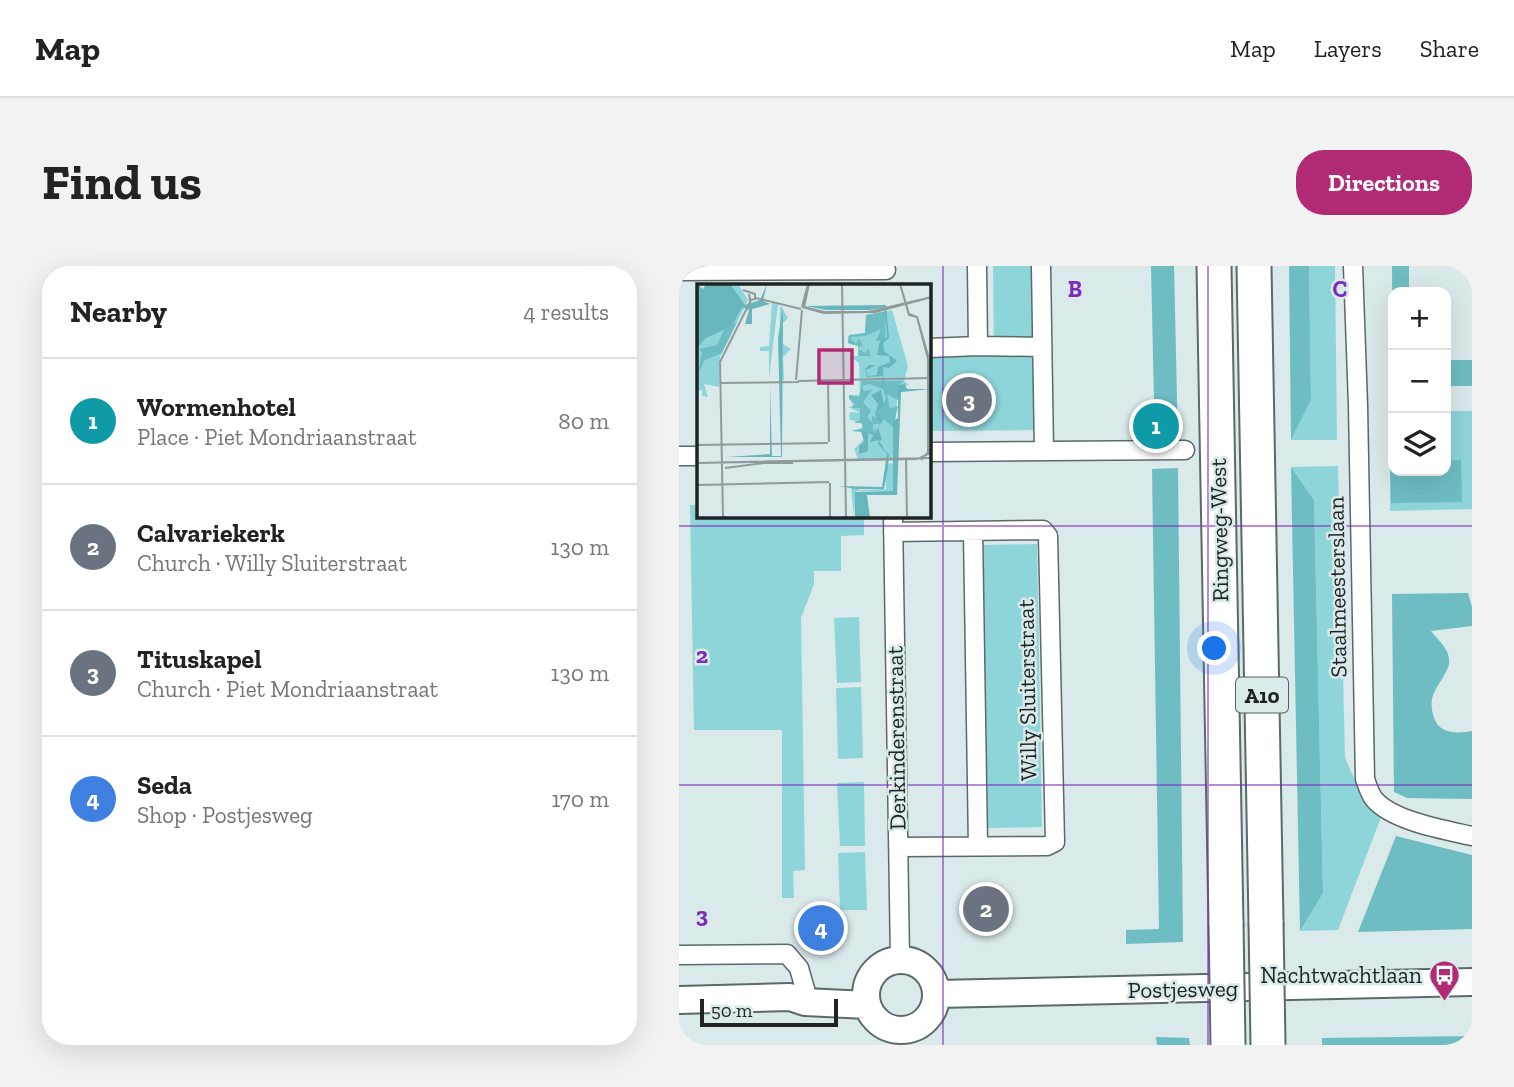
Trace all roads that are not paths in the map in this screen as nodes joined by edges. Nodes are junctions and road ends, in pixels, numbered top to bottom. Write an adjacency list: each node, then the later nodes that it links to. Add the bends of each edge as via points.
1 (977, 266): 9 (street)
2 (1041, 266): 10 (street)
3 (1214, 266): 30 (highway, Ringweg-West / A10, bridge)
4 (1254, 266): 31 (highway, Ringweg-West / A10, bridge)
5 (1353, 266): 19 (street, Staalmeesterslaan, via 1364,779 1374,799 1397,815)
6 (774, 268): 7 (street); 8 (street)
7 (679, 271)
8 (886, 274)
9 (978, 346): 10 (street); 11 (street)
10 (1042, 347): 13 (street)
11 (931, 348)
12 (1185, 450): 13 (street)
13 (1044, 451): 14 (street)
14 (931, 452)
15 (679, 456): 16 (street)
16 (697, 456)
17 (893, 524): 18 (street, Willy Sluiterstraat); 21 (street, Derkinderenstraat)
18 (974, 531): 20 (street); 20 (street, Willy Sluiterstraat, via 1043,530 1048,536 1055,842 1047,846)
19 (1472, 836)
20 (978, 846): 21 (street, Willy Sluiterstraat)
21 (898, 847): 23 (street, Derkinderenstraat)
22 (679, 955): 25 (street, via 787,954 799,968)
23 (900, 960): 26 (street, via 925,970); 27 (street, via 886,963 874,973)
24 (1472, 982): 26 (street, Postjesweg)
25 (797, 993): 27 (street); 28 (street)
26 (937, 994): 29 (street, via 930,1016)
27 (867, 995): 29 (street, via 878,1022)
28 (679, 1000)
29 (900, 1038)
30 (1228, 1045)
31 (1268, 1045)

